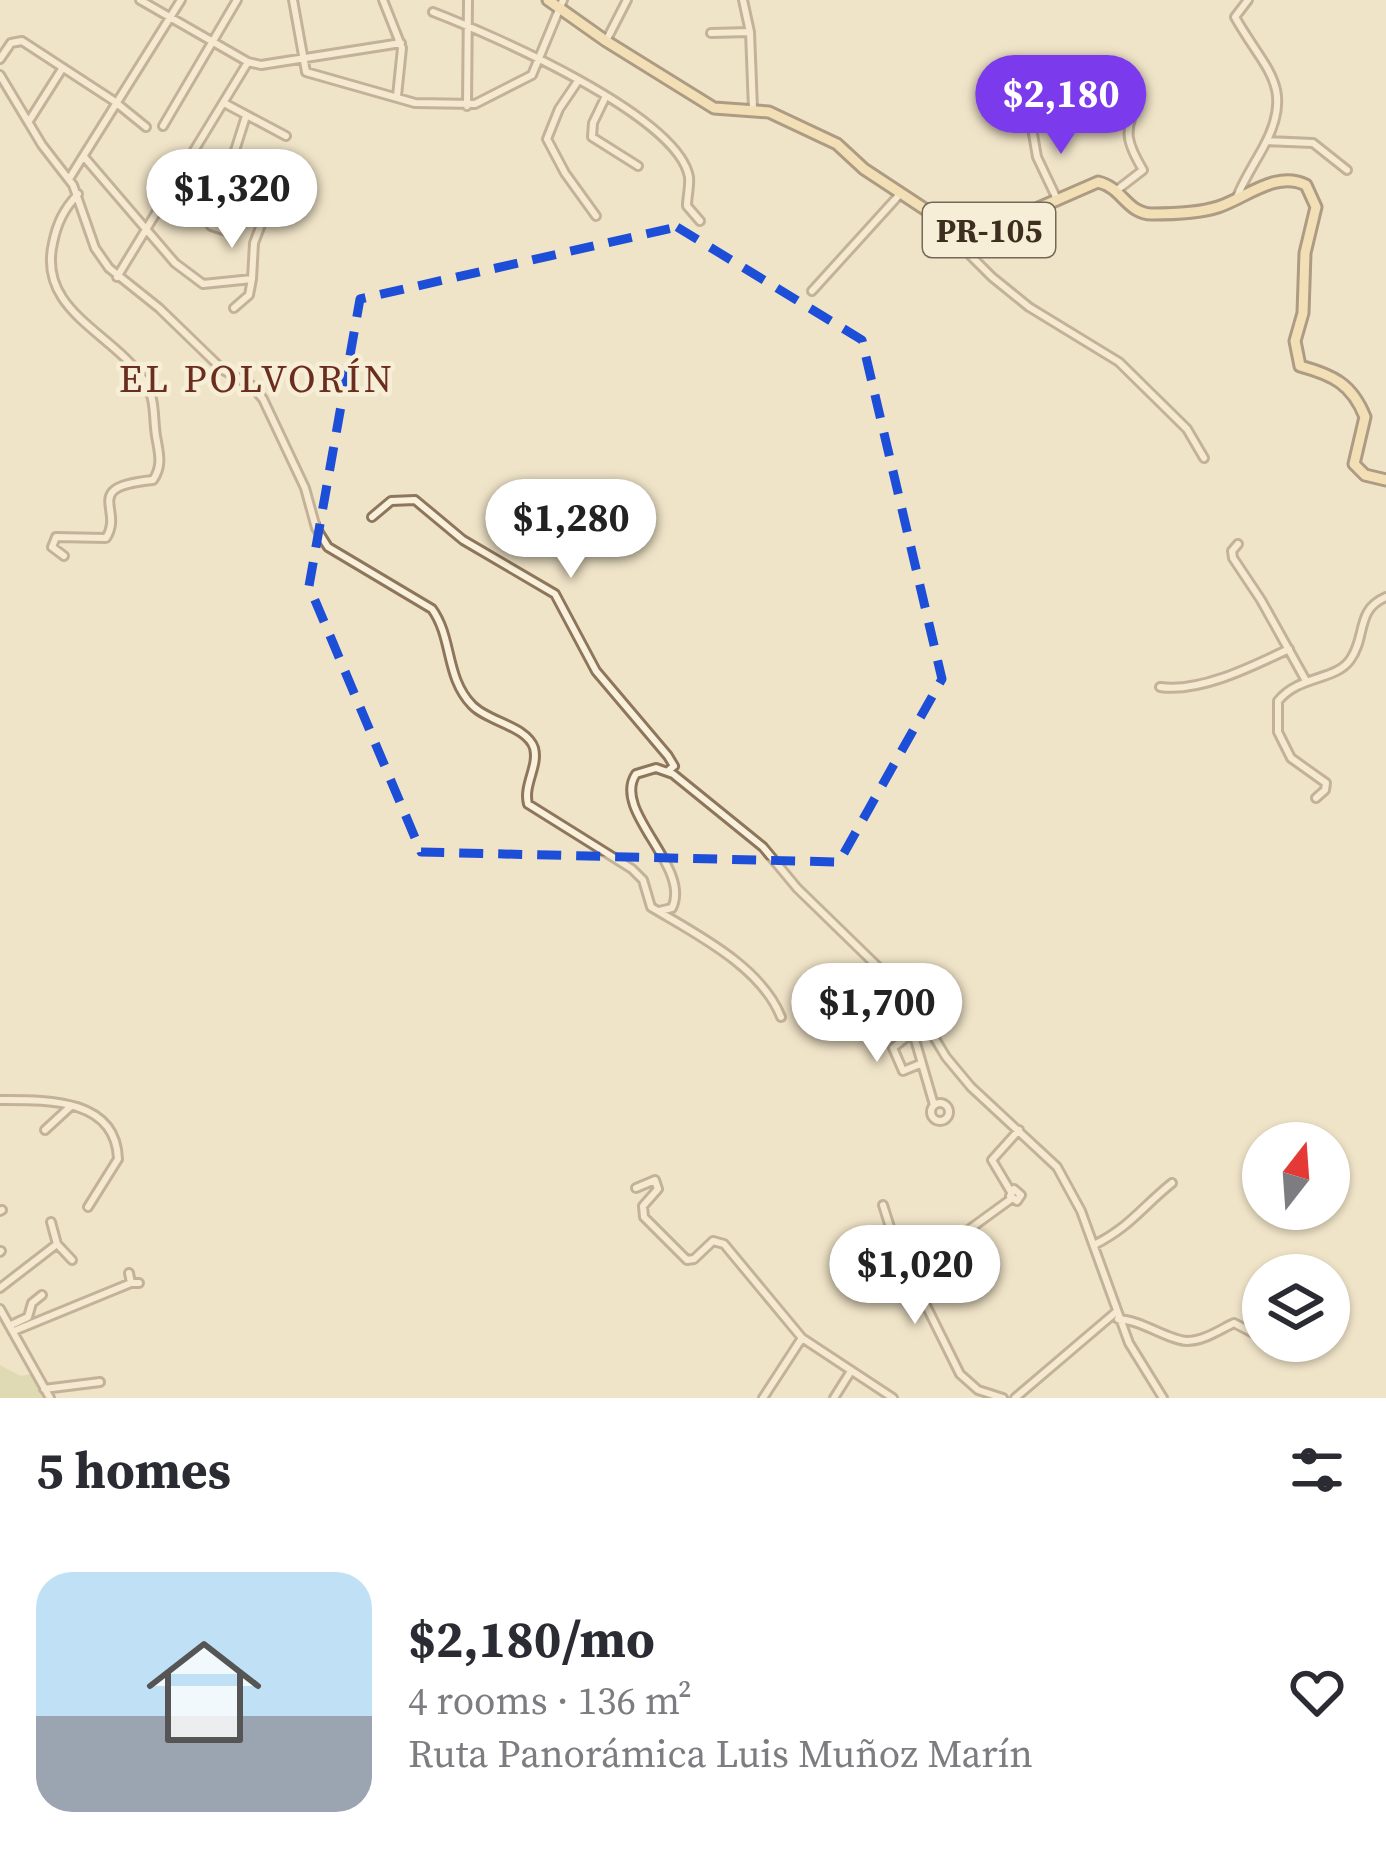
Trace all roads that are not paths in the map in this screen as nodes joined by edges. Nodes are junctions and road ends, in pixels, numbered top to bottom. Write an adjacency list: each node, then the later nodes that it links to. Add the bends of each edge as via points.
1 (140, 0): 13 (street)
2 (181, 0): 13 (street)
3 (237, 0): 17 (street)
4 (293, 0): 21 (street)
5 (383, 0): 19 (street)
6 (468, 0): 14 (street)
7 (548, 0): 11 (main road, PR-105)
8 (627, 0): 18 (street)
9 (743, 0): 15 (street)
10 (1248, 0): 40 (street, via 1234,17 1280,97)
11 (561, 3): 18 (main road, PR-105); 20 (street)
12 (433, 12): 14 (street)
13 (171, 17): 17 (street); 30 (street)
14 (468, 26): 20 (street); 32 (street)
15 (750, 32): 16 (street); 33 (street)
16 (711, 33)
17 (213, 41): 23 (street); 36 (street)
18 (606, 41): 33 (main road, PR-105, via 714,108)
19 (401, 43): 21 (street); 27 (street)
20 (542, 57): 26 (street); 32 (street, via 523,82)
21 (304, 58): 23 (street); 27 (street, via 306,72)
22 (0, 59): 24 (street, via 22,41)
23 (248, 62): 29 (street)
24 (62, 69): 30 (street); 35 (street)
25 (0, 75): 35 (street)
26 (578, 81): 28 (street); 52 (street, via 547,139)
27 (397, 96): 32 (street)
28 (605, 98): 42 (street, via 592,137); 53 (street, via 663,135 689,178 688,210)
29 (224, 103): 34 (street); 55 (street)
30 (118, 104): 37 (street); 41 (street)
31 (1138, 104): 45 (street, via 1127,136 1143,170)
32 (467, 106)
33 (754, 109): 46 (main road, PR-105, via 837,144)
34 (246, 116): 39 (street); 50 (street, via 210,223 226,231)
35 (29, 121): 44 (street)
36 (163, 126)
37 (146, 127)
38 (1032, 128): 48 (street)
39 (286, 136)
40 (1267, 141): 43 (street, via 1312,143); 49 (street)
41 (85, 158): 44 (street); 55 (street)
42 (638, 166)
43 (1347, 170)
44 (69, 178): 47 (street)
45 (1118, 190): 48 (main road, PR-105, via 1098,182); 49 (main road, PR-105, via 1147,214)
46 (901, 193): 54 (main road, PR-105); 58 (street)
47 (78, 194): 56 (street, via 95,248); 64 (street, via 58,224 52,278 81,321 147,384 160,465 152,480 115,489 106,538 56,537 52,547)
48 (1056, 197): 54 (main road, PR-105, via 988,230)
49 (1236, 200): 61 (main road, PR-105, via 1285,179 1314,195 1295,353 1300,366 1332,374 1351,391 1365,417 1354,464)
50 (253, 201)
51 (266, 209): 57 (street)
52 (596, 216)
53 (700, 221)
54 (949, 225): 60 (street, via 1004,287 1119,362 1182,424)
55 (148, 232): 56 (street); 57 (street, via 200,283)
56 (117, 277): 71 (street, via 256,390 328,547 432,609 468,701 533,745 527,804 632,869)
57 (252, 278): 59 (street, via 249,295)
58 (812, 291)
59 (234, 308)
60 (1204, 458)
61 (1386, 480)
62 (372, 517): 69 (street, via 392,501 415,500 463,540 548,587 596,671 674,766)
63 (1238, 544): 66 (street, via 1232,558)
64 (64, 556)
65 (1386, 597): 67 (street, via 1364,614 1349,662)
66 (1289, 649): 67 (street); 68 (street, via 1181,690)
67 (1305, 679): 70 (street, via 1282,694 1276,721 1291,758 1326,783)
68 (1160, 687)
69 (668, 771): 71 (street, via 642,770 630,786 676,890 674,905); 73 (street, via 763,847)
70 (1316, 798)
71 (659, 911): 72 (street, via 729,958)
72 (781, 1017)
73 (928, 1021): 74 (street); 80 (street, via 952,1064)
74 (917, 1029): 75 (street); 75 (street, via 893,1048 903,1071)
75 (921, 1064): 77 (street)
76 (0, 1100): 78 (street)
77 (934, 1105)
78 (71, 1106): 79 (street); 84 (street, via 104,1119 118,1147 116,1165)
79 (45, 1130)
80 (1019, 1130): 87 (street, via 1061,1172); 89 (street, via 992,1160 1011,1196)
81 (1172, 1183): 87 (street, via 1124,1229)
82 (636, 1188): 97 (street, via 658,1184 644,1217 687,1260 713,1241 724,1244)
83 (883, 1204): 89 (street)
84 (88, 1207)
85 (51, 1222): 86 (street)
86 (57, 1244): 88 (street); 91 (street)
87 (1094, 1245): 94 (street)
88 (71, 1260)
89 (910, 1271): 105 (street, via 960,1375)
90 (133, 1280): 96 (street)
91 (0, 1288)
92 (42, 1295): 96 (street)
93 (0, 1309): 96 (street)
94 (1117, 1315): 95 (street, via 1186,1341); 106 (street); 107 (street)
95 (1242, 1327)
96 (12, 1328): 100 (street)
97 (802, 1339): 98 (street); 102 (street)
98 (851, 1371): 103 (street); 104 (street)
99 (100, 1382): 100 (street)
100 (44, 1389): 101 (street)
101 (50, 1398)
102 (763, 1398)
103 (834, 1398)
104 (893, 1398)
105 (1003, 1398)
106 (1015, 1398)
107 (1163, 1398)

